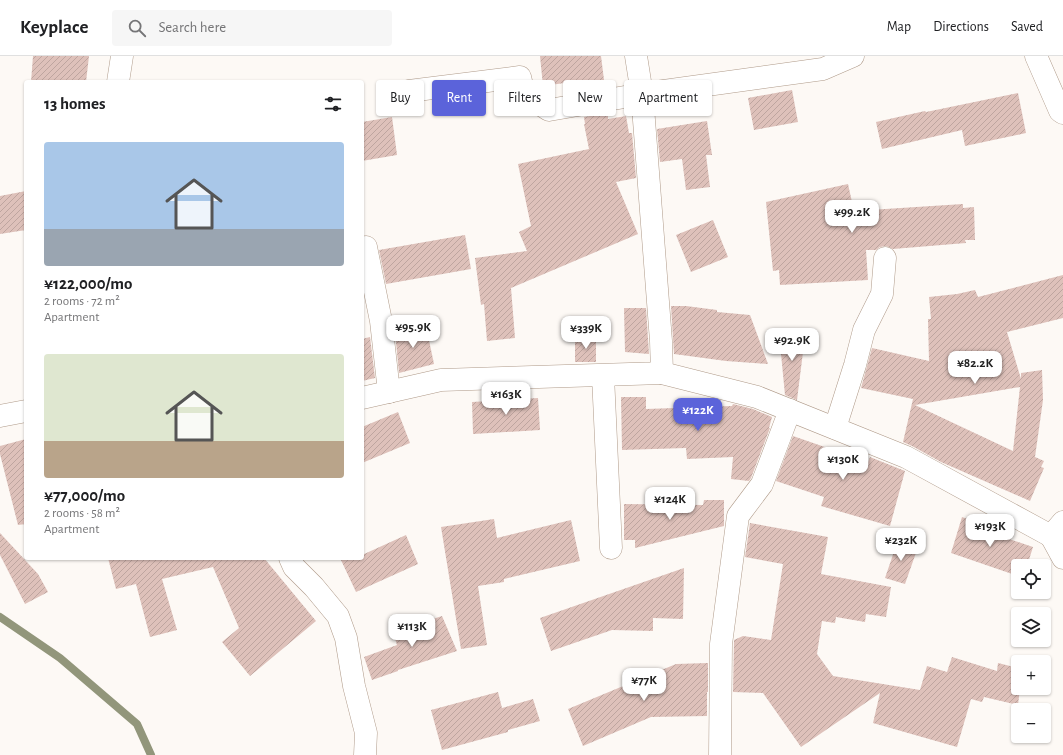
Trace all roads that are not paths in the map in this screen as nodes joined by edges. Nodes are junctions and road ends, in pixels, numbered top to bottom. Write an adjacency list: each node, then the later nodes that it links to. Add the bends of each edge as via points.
1 (122, 56): 5 (street)
2 (636, 56): 6 (street)
3 (853, 56): 7 (street, via 823,69)
4 (1036, 56): 10 (street)
5 (118, 80)
6 (640, 80)
7 (712, 84)
8 (424, 89): 9 (street, via 520,77 524,94 549,110)
9 (624, 97)
10 (1063, 113)
11 (644, 116): 14 (street)
12 (366, 247): 16 (street, via 381,321)
13 (885, 258): 21 (street, via 882,294 864,330 856,365)
14 (662, 373): 15 (street); 18 (street, via 757,396)
15 (603, 376): 16 (street, via 441,380); 23 (street)
16 (389, 392): 17 (street)
17 (364, 398)
18 (790, 410): 21 (street); 27 (street, via 762,484 738,516 721,644)
19 (24, 411): 20 (street)
20 (0, 416)
21 (835, 428): 22 (street, via 906,457)
22 (1057, 529): 24 (street)
23 (611, 548)
24 (1063, 558)
25 (291, 560): 26 (street, via 294,567 338,616 346,638 354,686 366,733)
26 (365, 755)
27 (720, 755)

